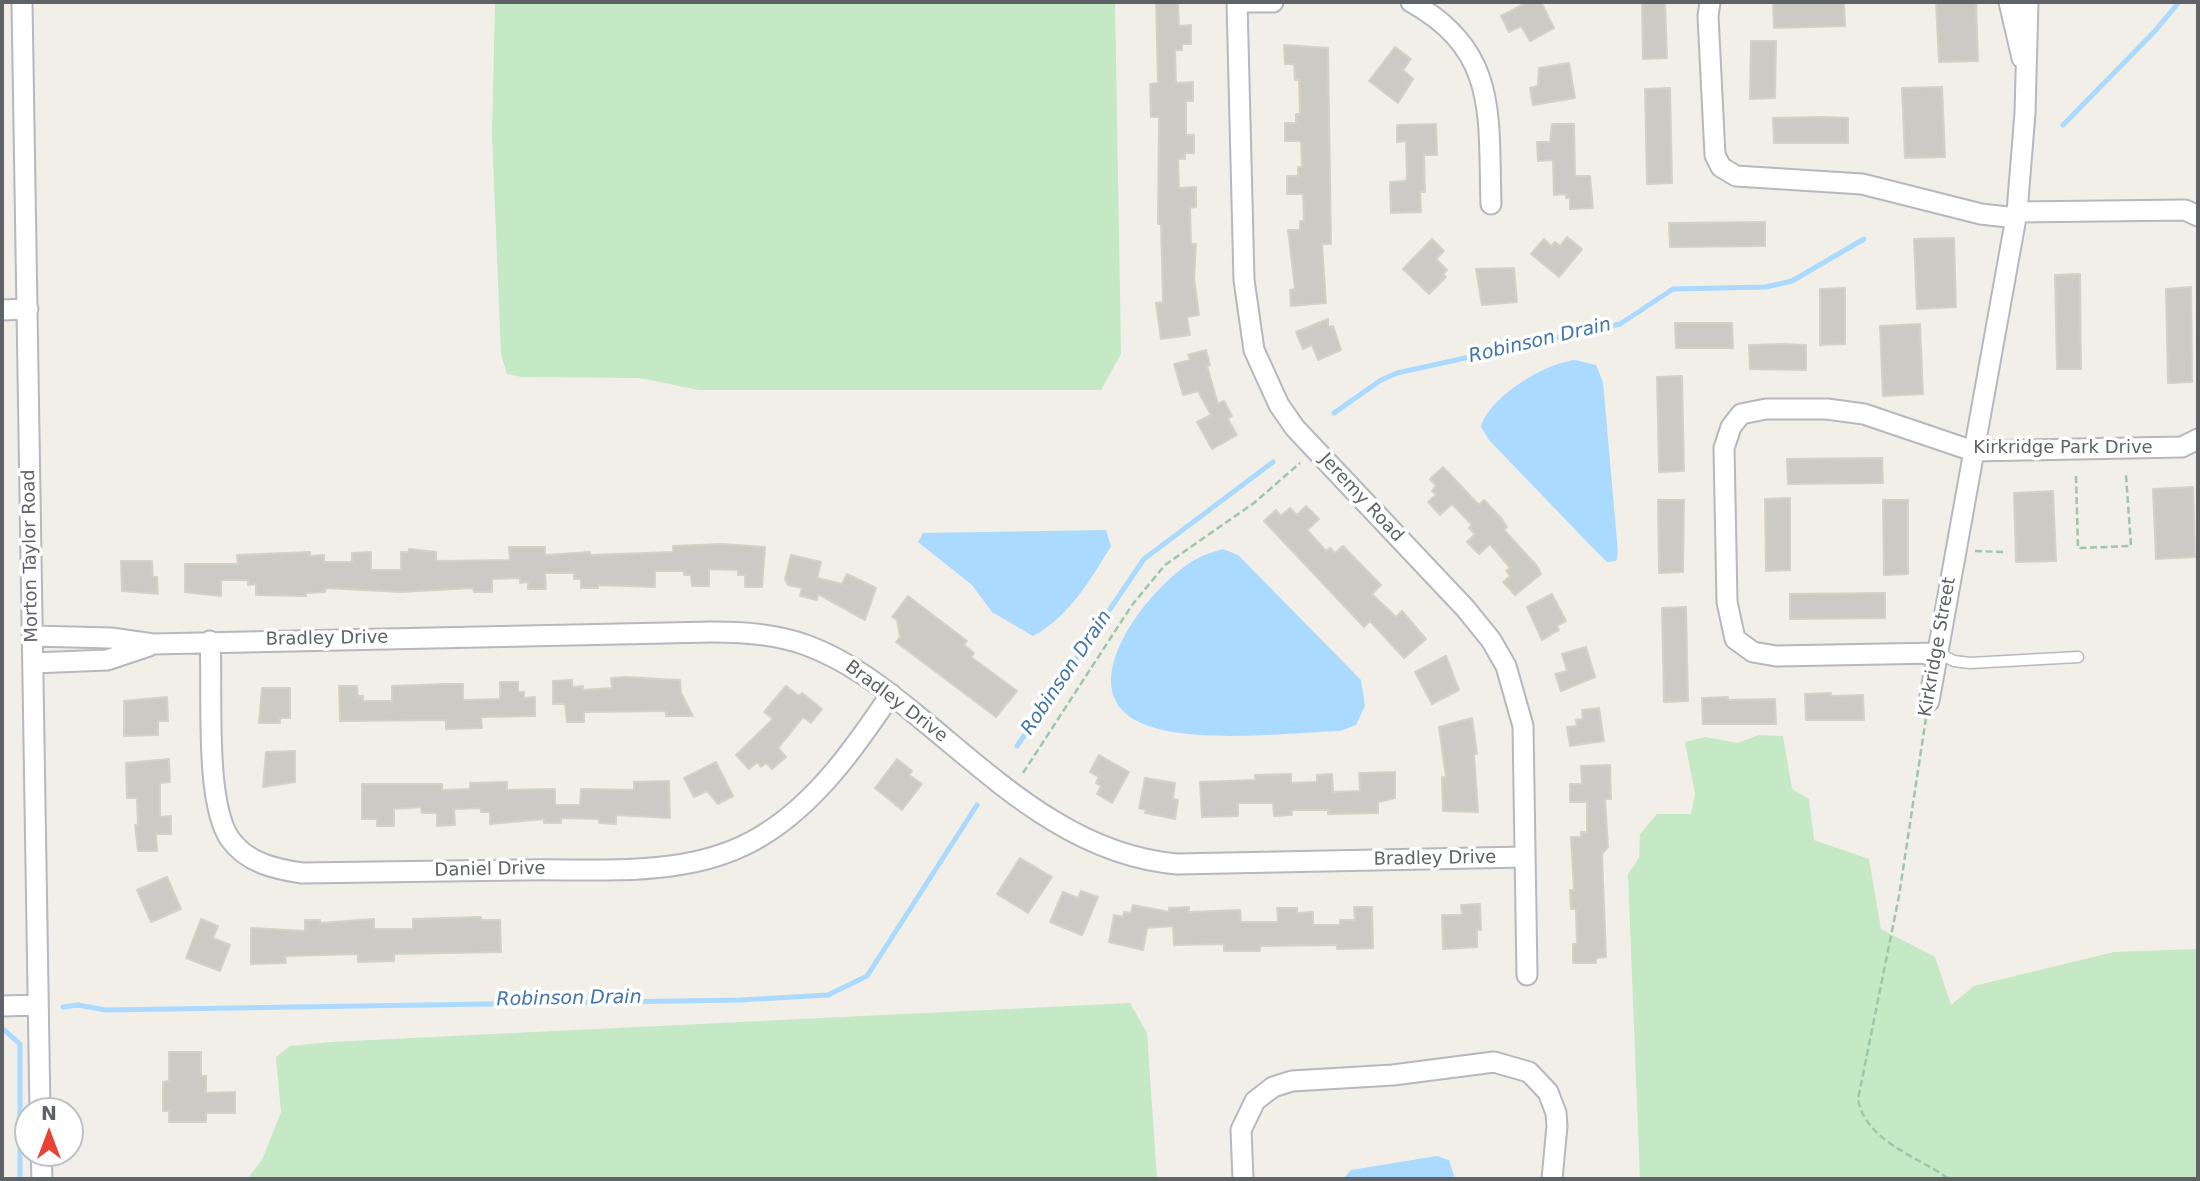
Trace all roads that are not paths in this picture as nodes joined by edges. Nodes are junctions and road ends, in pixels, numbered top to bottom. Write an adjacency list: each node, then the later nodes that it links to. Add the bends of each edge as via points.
1 (22, 2): 12 (street, Morton Taylor Road)
2 (1237, 2): 3 (street); 24 (street, Jeremy Road, via 1244,280 1254,350 1295,428 1465,608 1506,666 1523,726)
3 (1273, 2)
4 (1411, 2): 9 (street, via 1456,35 1475,62 1485,97)
5 (1710, 2): 10 (street, via 1715,155 1721,167 1736,176 1862,184 1981,214)
6 (2009, 2): 8 (street, Kirkridge Street)
7 (2028, 2): 8 (street, Kirkridge Street)
8 (2025, 69): 10 (street, Kirkridge Street)
9 (1491, 204)
10 (2016, 215): 11 (street, via 2185,209); 15 (street, Kirkridge Street)
11 (2198, 216)
12 (28, 309): 13 (street); 16 (street, Morton Taylor Road)
13 (2, 310)
14 (2198, 439): 15 (street, Kirkridge Park Drive, via 2182,447)
15 (1973, 451): 19 (street, Kirkridge Street); 19 (street, Kirkridge Park Drive, via 1864,414 1827,409 1746,411 1731,428 1724,448 1727,602 1735,639 1753,652 1776,656)
16 (33, 636): 18 (street, Bradley Drive); 21 (street, Morton Taylor Road)
17 (210, 641): 18 (street, Bradley Drive); 22 (street, Bradley Drive, via 745,632 825,652); 22 (street, Daniel Drive, via 215,790 224,827 231,840 259,863 302,873 651,868 712,857 762,836 804,805)
18 (153, 644): 21 (street, Bradley Drive, via 107,660)
19 (1938, 653): 20 (lane, via 1970,663); 23 (street, Kirkridge Street)
20 (2078, 657)
21 (33, 663): 26 (street, Morton Taylor Road)
22 (891, 694): 24 (street, Bradley Drive, via 1063,829 1132,857 1177,864)
23 (1929, 701)
24 (1525, 857): 25 (street, Jeremy Road)
25 (1527, 975)
26 (38, 1005): 27 (street); 28 (street, Morton Taylor Road)
27 (2, 1006)
28 (40, 1097)
29 (1243, 1179): 30 (street, via 1241,1130 1248,1110 1263,1093 1292,1081 1494,1062 1529,1072 1544,1085 1556,1113)
30 (1552, 1179)

